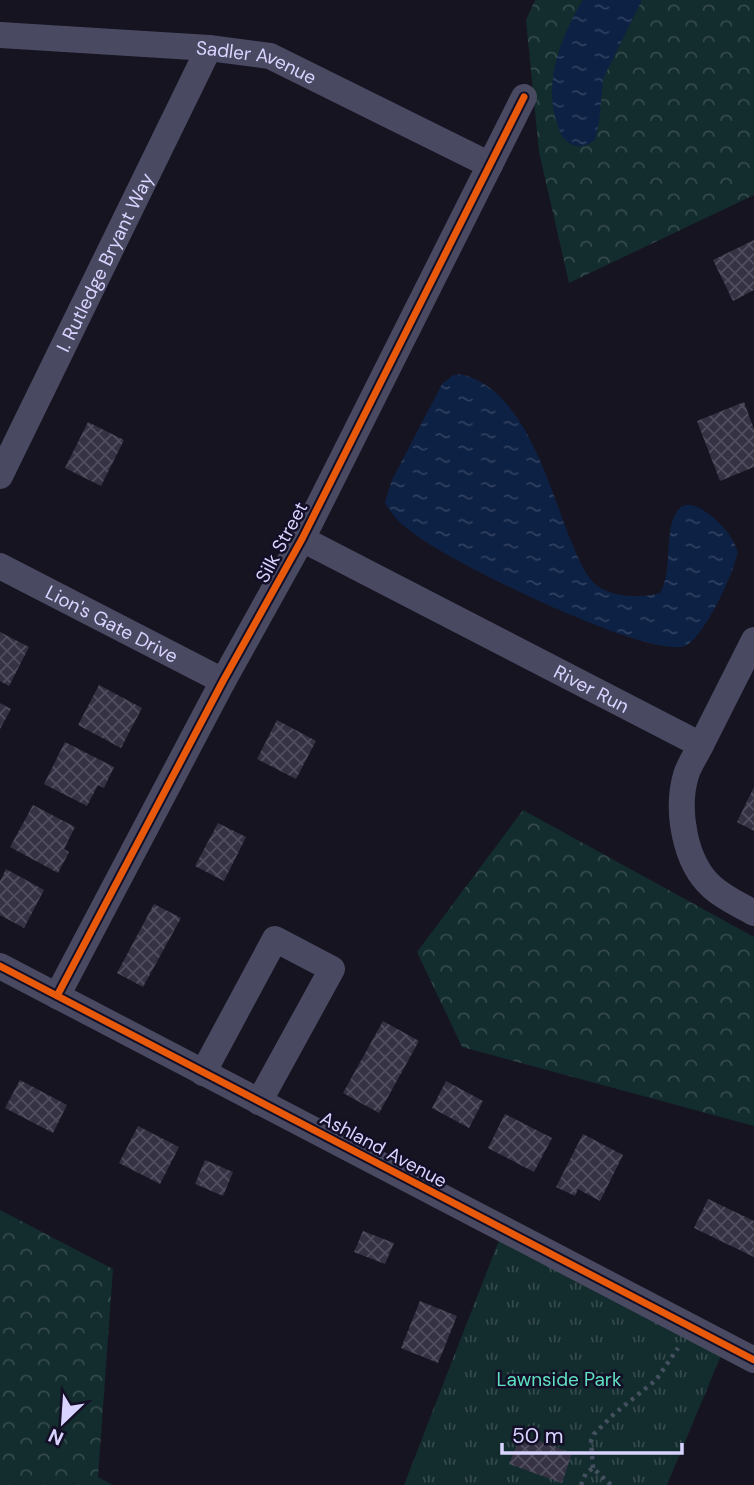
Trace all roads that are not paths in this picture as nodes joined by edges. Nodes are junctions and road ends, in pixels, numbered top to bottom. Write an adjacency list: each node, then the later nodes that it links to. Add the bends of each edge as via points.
1 (0, 35): 2 (street, Sadler Avenue)
2 (209, 48): 4 (street, Sadler Avenue, via 270,56); 5 (street, I. Rutledge Bryant Way)
3 (524, 97): 4 (street, Silk Street)
4 (490, 164): 6 (street, Silk Street)
5 (0, 476)
6 (302, 539): 9 (street, Silk Street); 10 (street, River Run)
7 (0, 566): 9 (street, Lion's Gate Drive)
8 (754, 640): 10 (street)
9 (223, 681): 13 (street, Silk Street)
10 (701, 745): 11 (street, via 686,774 682,828 691,856 710,886)
11 (754, 913)
12 (0, 966): 13 (street, Ashland Avenue)
13 (57, 996): 14 (street, Ashland Avenue)
14 (203, 1073): 15 (street, Ashland Avenue); 15 (street, via 275,939 332,969)
15 (259, 1102): 16 (street, Ashland Avenue)
16 (754, 1360)

